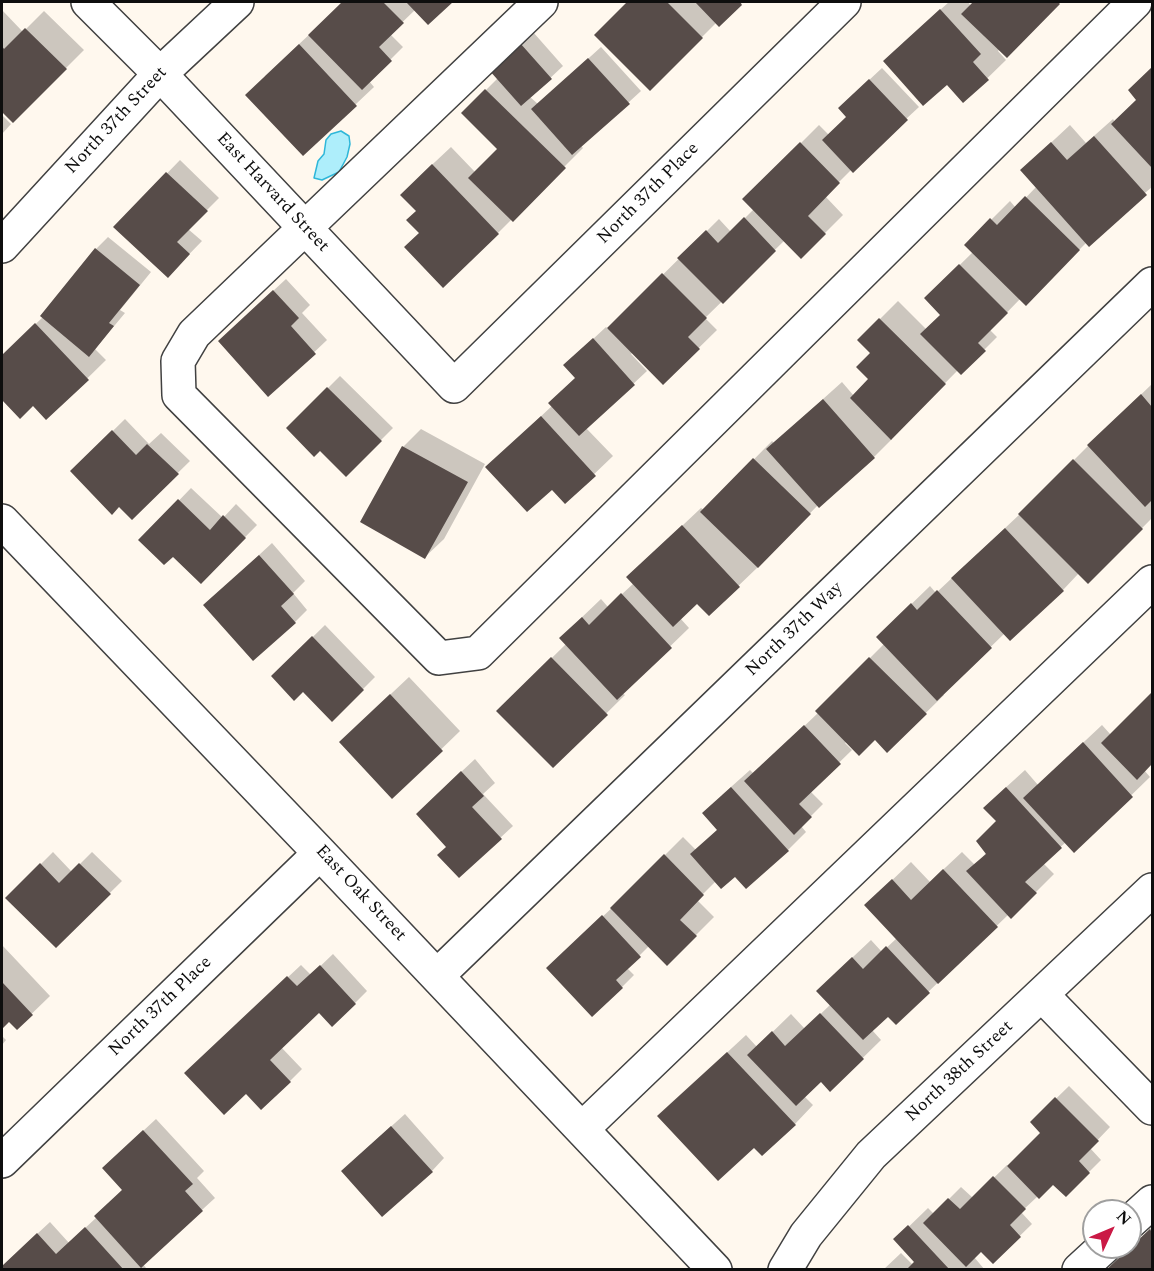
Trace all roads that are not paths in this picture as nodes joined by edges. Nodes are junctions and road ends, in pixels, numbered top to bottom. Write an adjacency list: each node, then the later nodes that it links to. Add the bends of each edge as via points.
1 (88, 2): 6 (street, East Harvard Street)
2 (237, 2): 6 (street, North 37th Street)
3 (541, 2): 7 (street)
4 (844, 2): 10 (street, North 37th Place)
5 (1135, 2): 7 (street, via 478,653 439,658 179,395 178,361 194,334)
6 (160, 74): 7 (street, East Harvard Street); 8 (street, North 37th Street)
7 (305, 228): 10 (street, East Harvard Street)
8 (2, 246)
9 (1152, 284): 15 (street, North 37th Way)
10 (454, 386)
11 (2, 521): 13 (street, East Oak Street)
12 (1152, 582): 18 (street)
13 (321, 853): 15 (street, East Oak Street); 19 (street, North 37th Place)
14 (1152, 890): 16 (street, North 38th Street)
15 (437, 976): 18 (street, East Oak Street)
16 (1042, 995): 17 (street); 22 (street, North 38th Street, via 872,1155 806,1235)
17 (1152, 1108)
18 (582, 1129): 21 (street, East Oak Street)
19 (2, 1161)
20 (1090, 1259): 23 (street)
21 (715, 1269)
22 (785, 1269)
23 (1079, 1269)

